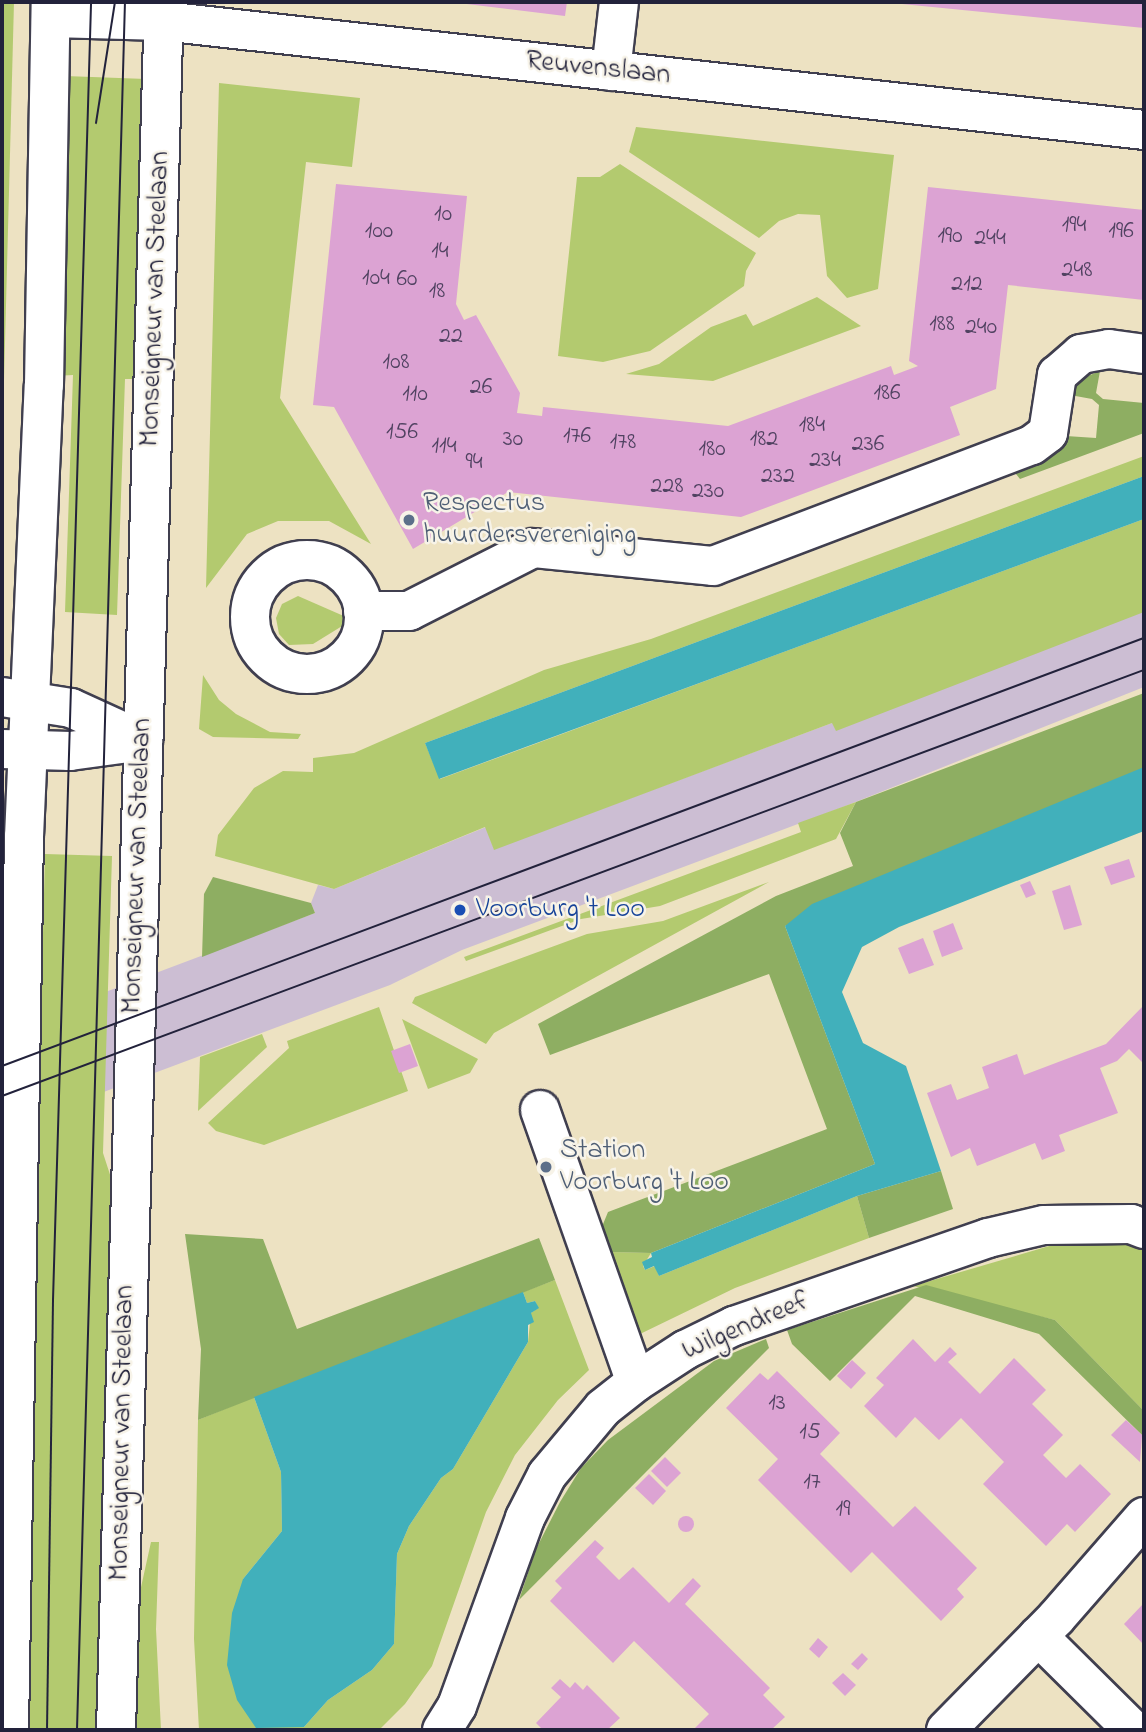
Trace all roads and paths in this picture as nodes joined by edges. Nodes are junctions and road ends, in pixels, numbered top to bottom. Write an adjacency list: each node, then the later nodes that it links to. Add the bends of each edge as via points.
1 (619, 2): 4 (main road)
2 (51, 10): 3 (main road, Reuvenslaan); 8 (main road, via 44,385)
3 (163, 11): 4 (main road, Reuvenslaan); 9 (main road, Monseigneur van Steelaan)
4 (611, 71): 5 (main road, Reuvenslaan)
5 (1144, 130)
6 (1144, 354): 7 (main road, via 1109,349 1081,354 1057,375 1048,433 1032,445 713,566 533,548 409,611)
7 (363, 611)
8 (16, 698): 9 (main road, via 106,720); 10 (main road)
9 (143, 741): 10 (main road, via 70,751); 17 (main road, Monseigneur van Steelaan)
10 (16, 749): 16 (main road, via 25,825)
11 (540, 1110): 13 (main road)
12 (1140, 1221): 13 (main road, Wilgendreef, via 1044,1225 988,1238 734,1326)
13 (636, 1382): 18 (main road, Wilgendreef, via 603,1408 547,1475 525,1518 457,1706)
14 (1144, 1517): 15 (main road)
15 (1038, 1636): 19 (main road); 20 (main road)
16 (9, 1730)
17 (116, 1730)
18 (442, 1730)
19 (946, 1730)
20 (1133, 1730)

